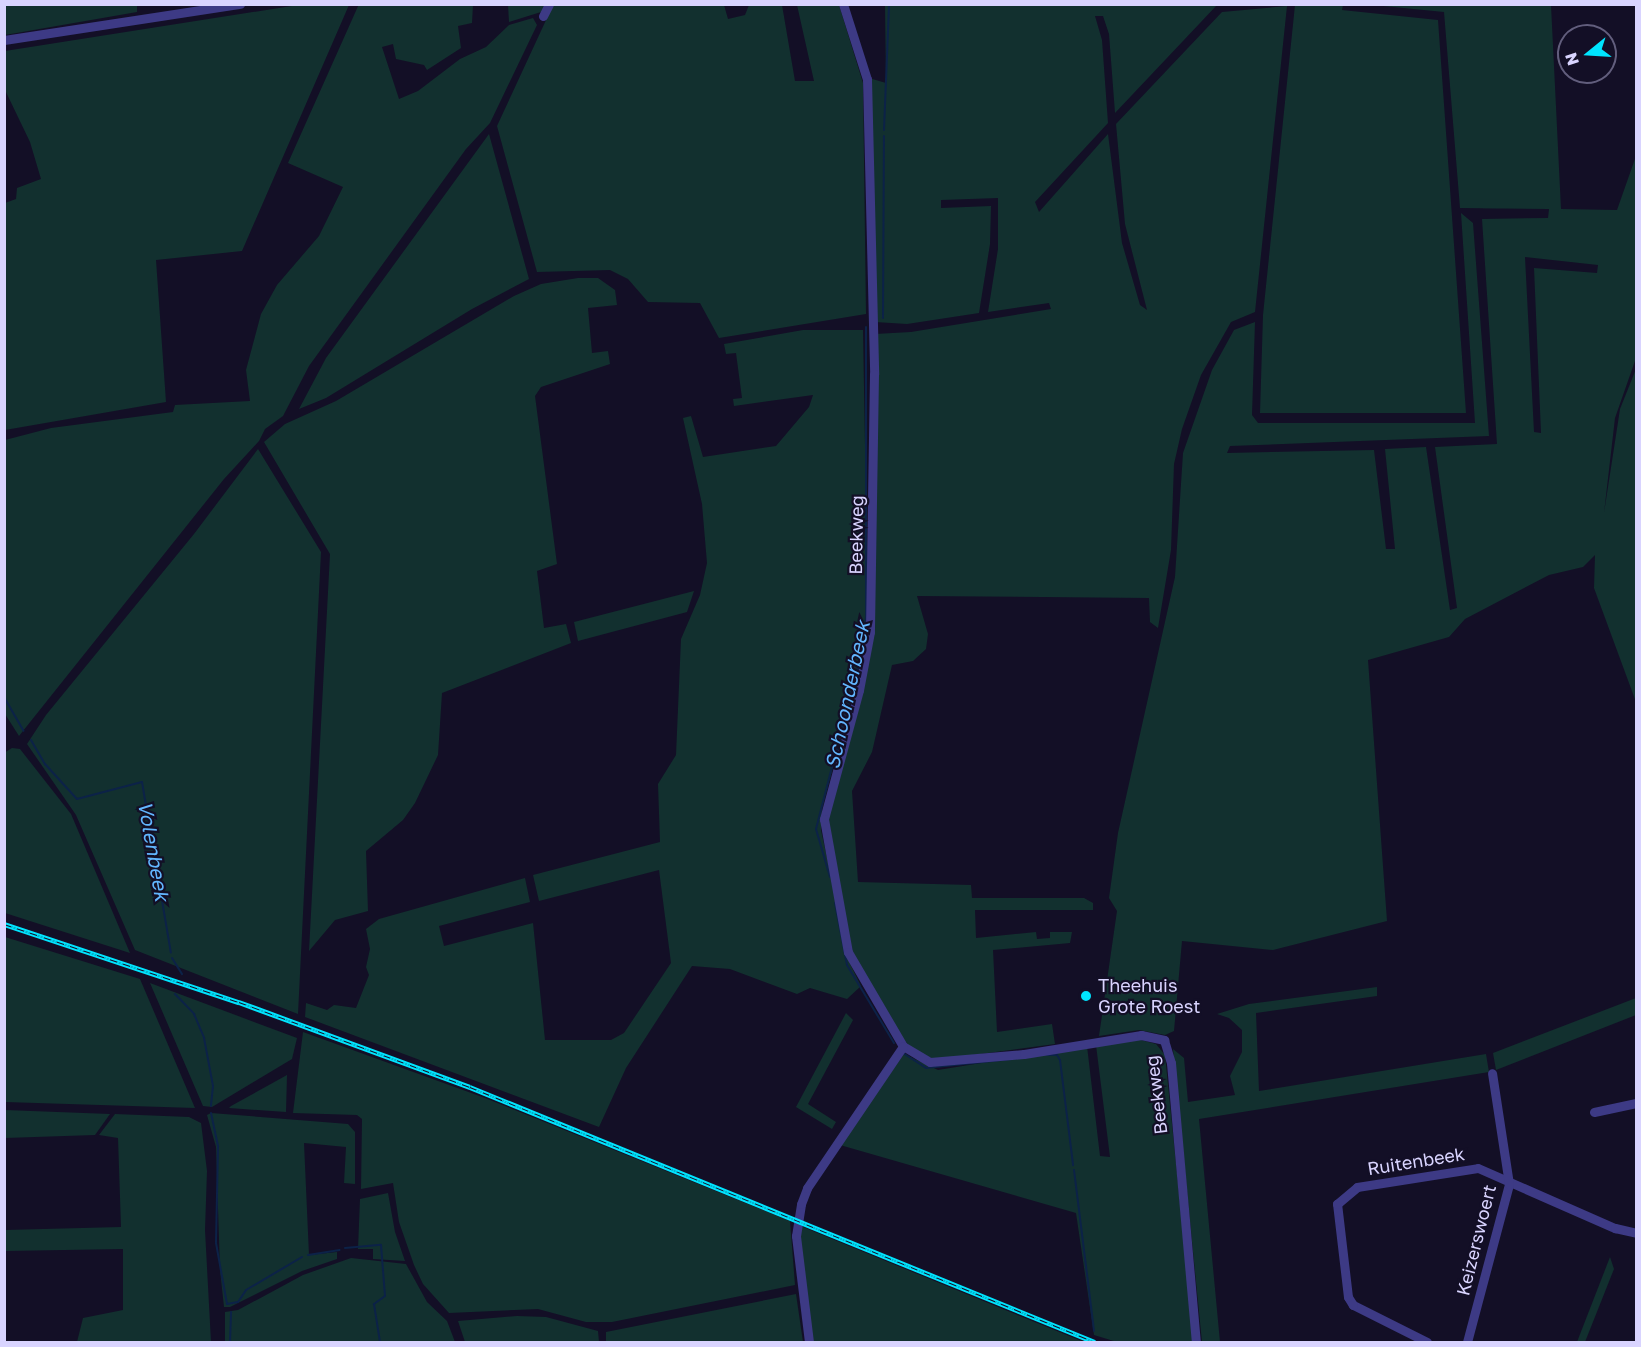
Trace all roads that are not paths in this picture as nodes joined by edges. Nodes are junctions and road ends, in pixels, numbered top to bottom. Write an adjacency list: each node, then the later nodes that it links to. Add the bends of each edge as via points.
1 (240, 4): 5 (street)
2 (549, 4): 4 (street)
3 (843, 4): 6 (street, Beekweg, via 867,79 874,374 871,618 859,690 825,809 824,830 848,952)
4 (543, 16)
5 (4, 40)
6 (903, 1046): 12 (street, via 807,1188 801,1204 796,1236); 13 (street, Beekweg, via 919,1058 942,1063 1141,1035 1164,1040 1171,1063)
7 (1492, 1073): 10 (street, Keizerswoert)
8 (1636, 1103): 9 (street)
9 (1594, 1112)
10 (1509, 1184): 11 (street); 14 (street, Ruitenbeek, via 1490,1171 1465,1168 1356,1187 1337,1204 1348,1297 1353,1305); 15 (street, Keizerswoert)
11 (1636, 1233)
12 (809, 1342)
13 (1196, 1342)
14 (1427, 1342)
15 (1467, 1342)

